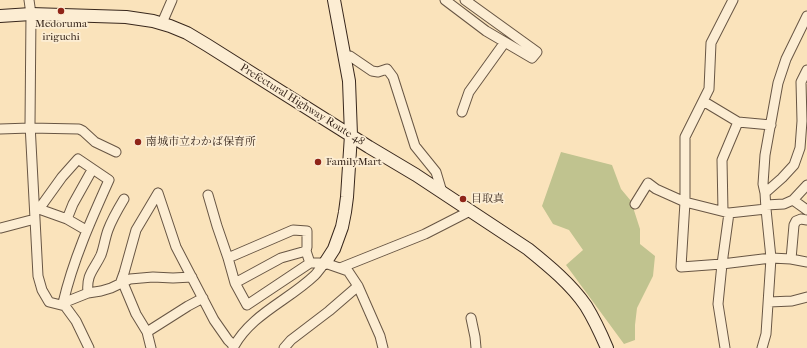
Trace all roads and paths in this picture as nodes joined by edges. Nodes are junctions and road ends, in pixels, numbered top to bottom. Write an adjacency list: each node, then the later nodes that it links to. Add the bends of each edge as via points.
1 (29, 0): 7 (street)
2 (172, 0): 10 (street)
3 (334, 0): 12 (main road)
4 (445, 0): 11 (street)
5 (465, 0): 11 (street, via 537,52 532,58)
6 (733, 0): 14 (street, via 711,43 709,88)
7 (31, 14): 8 (main road, Prefectural Highway Route 48); 10 (main road, Prefectural Highway Route 48, via 126,16); 19 (street)
8 (0, 16)
9 (807, 16): 18 (street, via 786,59 778,83)
10 (162, 23): 21 (main road, Prefectural Highway Route 48, via 187,33)
11 (505, 42): 15 (street, via 469,92)
12 (344, 56): 21 (main road, via 349,81); 26 (street, via 350,56 372,71 387,69 393,77 415,146 436,172)
13 (807, 70): 16 (street, via 801,82)
14 (703, 101): 17 (street); 31 (street, via 685,137)
15 (462, 112)
16 (804, 120): 22 (street)
17 (738, 122): 18 (street); 36 (street, via 722,160)
18 (770, 125): 27 (street, via 763,184)
19 (30, 128): 20 (street); 23 (street, via 79,129 95,142); 37 (street)
20 (0, 129)
21 (351, 135): 26 (main road, Prefectural Highway Route 48); 48 (main road, via 346,212 334,248)
22 (804, 145): 27 (street, via 800,148 794,165)
23 (116, 152)
24 (92, 170): 37 (street, via 78,159); 38 (street); 41 (street, via 109,180)
25 (807, 185): 30 (street)
26 (442, 192): 34 (main road, Prefectural Highway Route 48)
27 (766, 193): 33 (street)
28 (208, 195): 43 (street)
29 (124, 199): 55 (street, via 108,229 101,255 88,278)
30 (792, 200): 33 (street); 35 (street)
31 (684, 202): 32 (street, via 648,183); 36 (street); 49 (street, via 681,267)
32 (635, 204)
33 (766, 207): 36 (street); 44 (street)
34 (470, 210): 50 (street, via 425,234); 70 (main road, Prefectural Highway Route 48, via 528,249 561,277 585,305)
35 (807, 210)
36 (726, 212): 49 (street)
37 (36, 213): 38 (street); 40 (street); 59 (street, via 38,276 42,290 49,302)
38 (67, 219): 41 (street)
39 (807, 220): 45 (street, via 796,221)
40 (0, 228)
41 (86, 230): 59 (street, via 66,290)
42 (306, 251): 43 (street, via 307,231 293,230); 47 (street); 53 (street, via 281,258)
43 (228, 258): 53 (street)
44 (771, 258): 45 (street); 49 (street); 58 (street)
45 (791, 258): 46 (street)
46 (807, 262)
47 (310, 263): 48 (street); 60 (street)
48 (325, 263): 50 (street); 62 (street, via 308,280)
49 (722, 264): 71 (street, via 718,304)
50 (340, 268): 54 (street, via 348,270)
51 (192, 277): 52 (street, via 153,277 130,279); 52 (street, via 176,247 158,193 136,230); 57 (street)
52 (121, 283): 55 (street, via 101,291); 63 (street)
53 (235, 283): 60 (street)
54 (358, 286): 67 (street); 68 (street)
55 (88, 292): 59 (street)
56 (807, 297): 58 (street, via 792,302)
57 (203, 298): 63 (street); 64 (street, via 214,320)
58 (769, 302): 72 (street)
59 (64, 304): 65 (street, via 76,321)
60 (247, 305): 62 (street)
61 (471, 318): 69 (street)
62 (255, 320): 64 (street)
63 (147, 332): 66 (street)
64 (233, 347)
65 (89, 348)
66 (151, 348)
67 (284, 348)
68 (383, 348)
69 (476, 348)
70 (607, 348)
71 (724, 348)
72 (762, 348)

